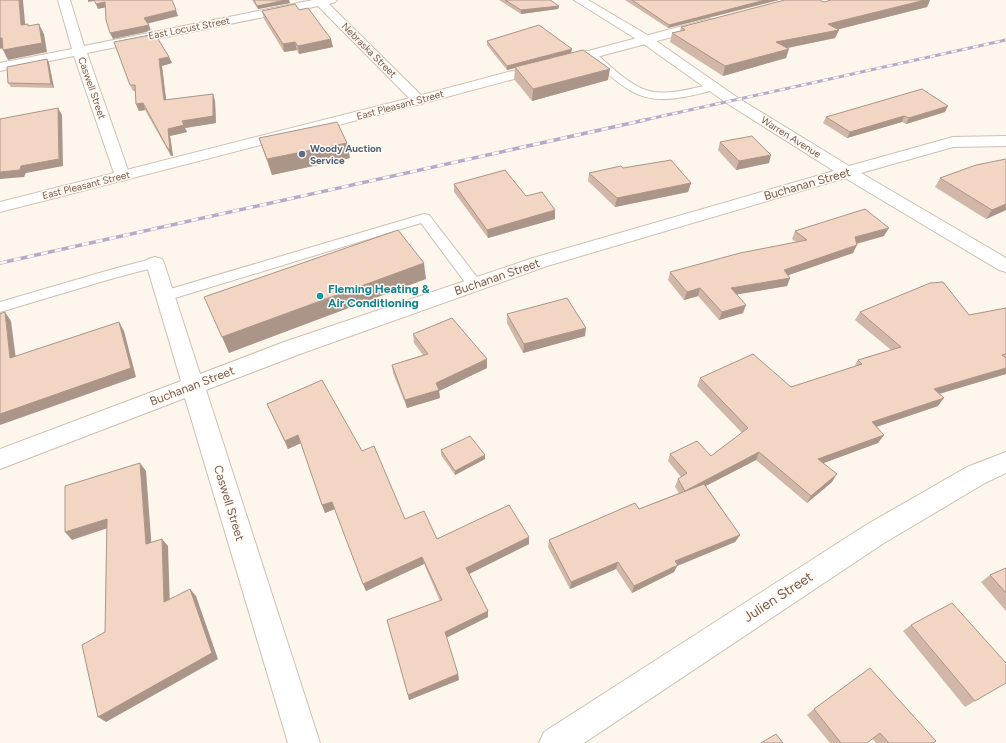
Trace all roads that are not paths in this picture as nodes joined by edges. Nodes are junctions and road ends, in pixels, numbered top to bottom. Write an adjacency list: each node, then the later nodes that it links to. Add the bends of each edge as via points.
1 (64, 0): 6 (street, Caswell Street)
2 (580, 0): 5 (street, Warren Avenue)
3 (324, 1): 6 (street, East Locust Street); 10 (street, Nebraska Street)
4 (722, 20): 5 (street, East Pleasant Street)
5 (645, 39): 7 (street, East Pleasant Street); 9 (street, Warren Avenue)
6 (79, 50): 8 (street, East Locust Street); 13 (street, Caswell Street)
7 (590, 54): 9 (lane, via 637,90 647,94 671,96); 10 (street, East Pleasant Street)
8 (0, 67)
9 (713, 87): 12 (street, Warren Avenue)
10 (419, 100): 13 (street, East Pleasant Street)
11 (1006, 140): 12 (street, Buchanan Street, via 953,142)
12 (847, 172): 16 (street, Warren Avenue); 17 (street, Buchanan Street, via 540,262)
13 (122, 176): 14 (street, East Pleasant Street)
14 (0, 207)
15 (155, 262): 18 (street, Caswell Street); 19 (lane)
16 (1006, 266)
17 (475, 285): 18 (lane, via 424,218); 20 (street, Buchanan Street)
18 (165, 296): 20 (street, Caswell Street)
19 (0, 307)
20 (192, 385): 21 (street, Buchanan Street); 23 (street, Caswell Street)
21 (0, 459)
22 (1006, 462): 24 (street, Julien Street, via 976,475 875,534)
23 (304, 743)
24 (555, 743)

